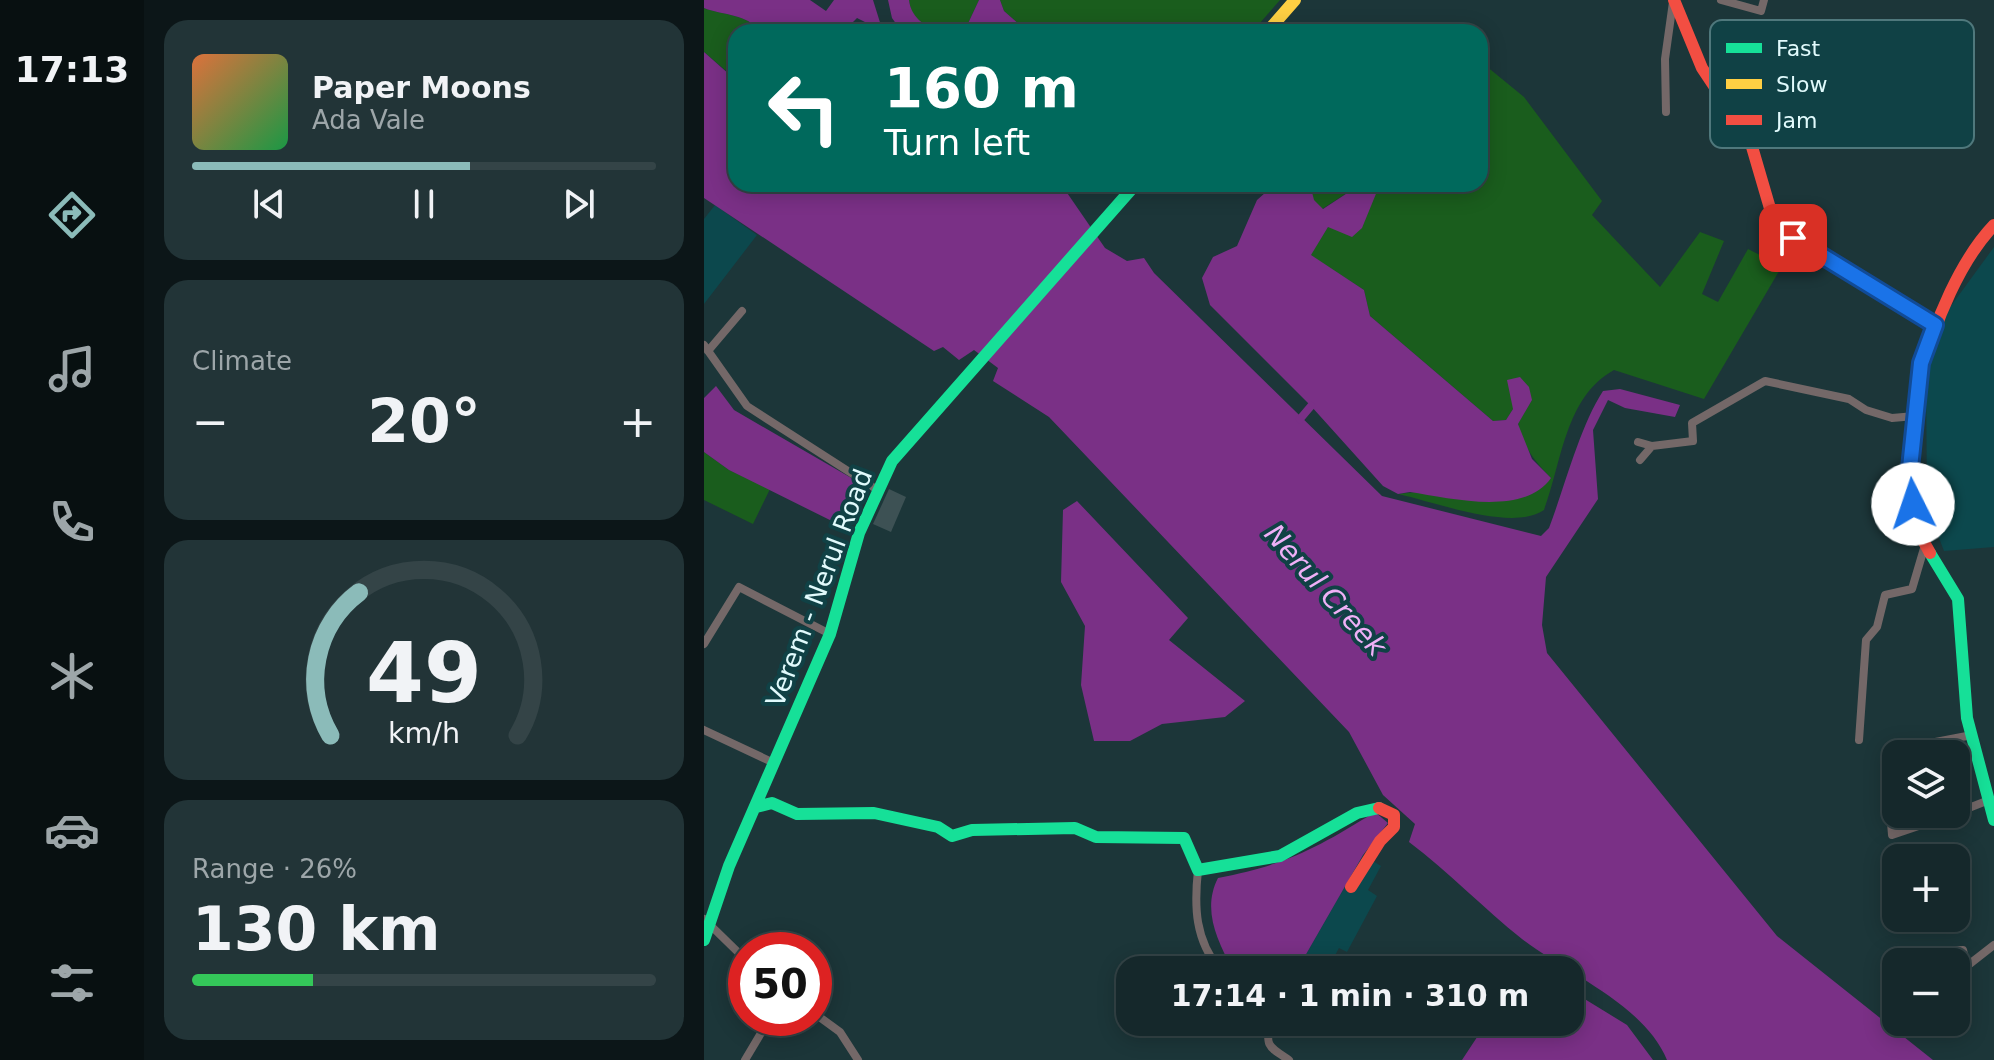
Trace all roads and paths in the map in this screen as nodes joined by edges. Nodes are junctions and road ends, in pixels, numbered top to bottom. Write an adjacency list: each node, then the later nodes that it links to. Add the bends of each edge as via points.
1 (1295, 0): 5 (main road)
2 (1674, 0): 6 (main road, via 1696,59); 7 (street, via 1665,59)
3 (1721, 0): 4 (street, via 1761,11)
4 (1764, 0)
5 (1274, 24)
6 (1710, 80)
7 (1666, 112)
8 (1752, 148): 12 (main road, via 1774,222)
9 (1129, 192): 18 (main road, Verem - Nerul Road, via 892,461)
10 (1994, 225): 12 (main road, via 1971,249)
11 (742, 311): 13 (street)
12 (1935, 325): 14 (main road, via 1921,363)
13 (706, 348): 18 (street, via 747,406)
14 (1915, 416): 16 (street, via 1892,418 1849,399 1765,381 1692,423 1693,441); 19 (main road, via 1908,487)
15 (1638, 442): 16 (street)
16 (1652, 446): 17 (street)
17 (1640, 460)
18 (876, 489): 20 (main road, Verem - Nerul Road)
19 (1925, 545): 23 (main road, via 1958,599); 24 (street, via 1912,589 1885,595 1877,627 1866,640)
20 (830, 634): 21 (street, via 739,587); 26 (main road, Verem - Nerul Road)
21 (704, 644)
22 (704, 730): 26 (street)
23 (1972, 735): 25 (street); 27 (main road)
24 (1859, 740)
25 (1946, 740)
26 (774, 763): 29 (main road, Verem - Nerul Road)
27 (1990, 792): 28 (street); 30 (main road)
28 (1970, 805)
29 (756, 807): 33 (main road, via 772,803 797,814 874,813 938,827 952,836 972,830 1075,828 1096,837 1184,838); 35 (main road, Verem - Nerul Road)
30 (1994, 820)
31 (1891, 828): 32 (street, via 1892,835)
32 (1913, 828)
33 (1198, 870): 34 (main road, via 1248,865 1292,852 1346,820 1380,808 1394,815 1394,827); 39 (street, via 1194,906 1201,938)
34 (1351, 887)
35 (708, 923): 36 (main road, Verem - Nerul Road); 37 (street)
36 (704, 940)
37 (728, 942)
38 (1994, 945): 40 (street)
39 (1212, 956)
40 (1970, 964)
41 (832, 1026): 45 (street)
42 (759, 1036): 44 (street)
43 (1265, 1036): 46 (street, via 1269,1046)
44 (745, 1060)
45 (858, 1060)
46 (1289, 1060)

